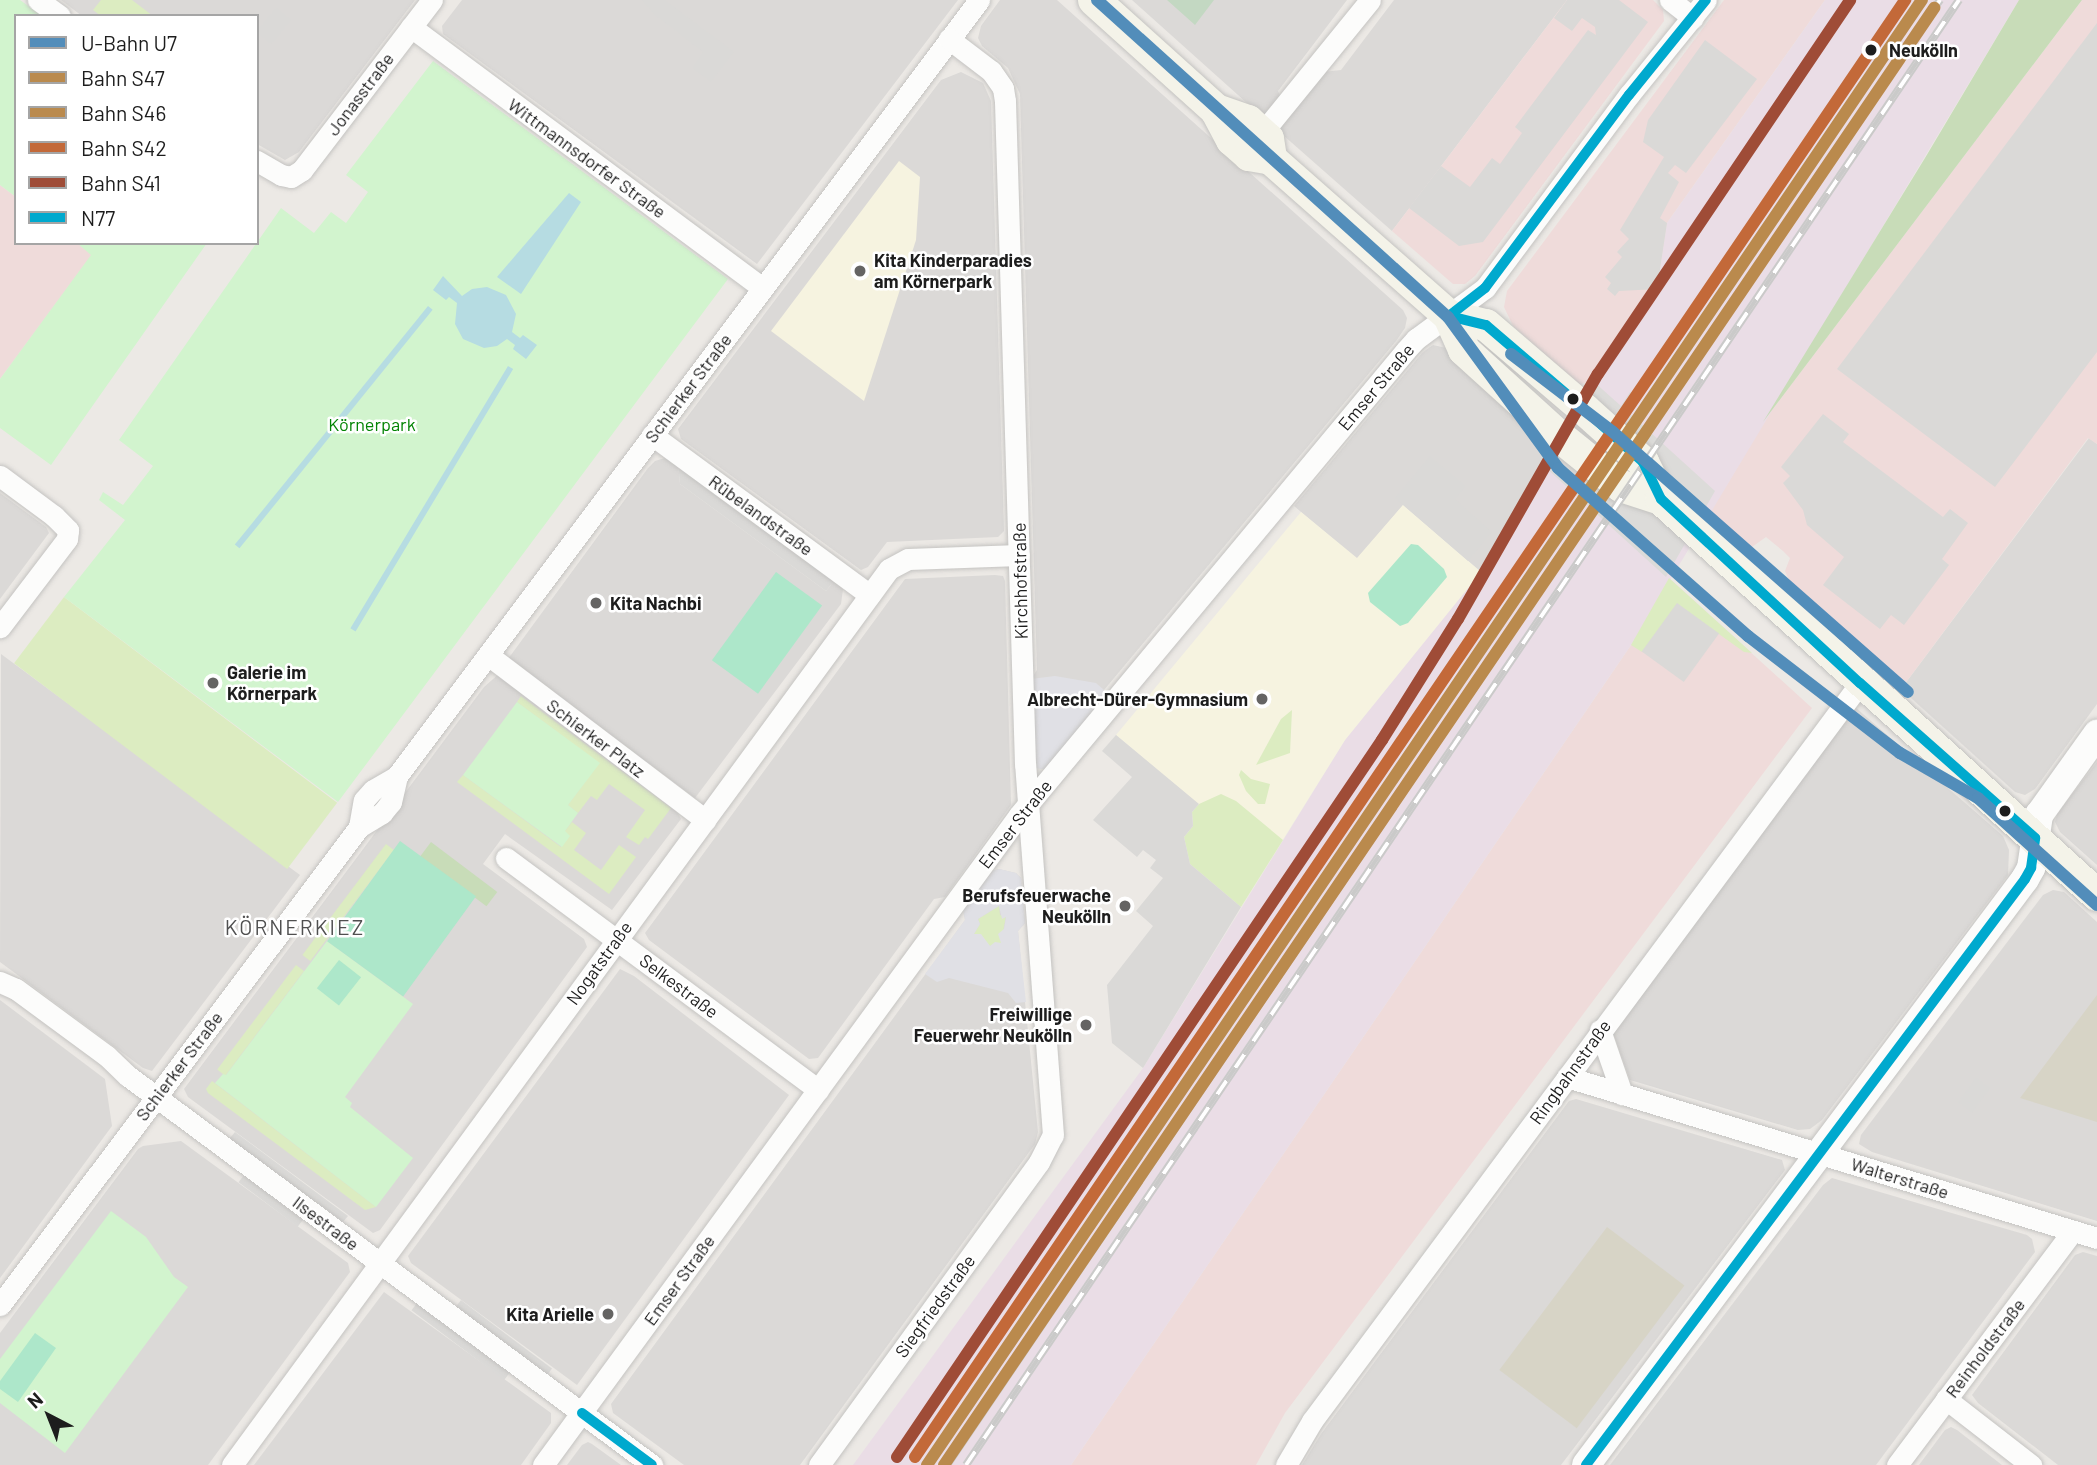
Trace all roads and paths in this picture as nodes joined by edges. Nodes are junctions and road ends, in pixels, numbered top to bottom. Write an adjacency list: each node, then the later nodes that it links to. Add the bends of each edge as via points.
1 (38, 0): 8 (street)
2 (432, 0): 10 (street, Jonasstraße)
3 (979, 0): 11 (street, Schierker Straße)
4 (1094, 0): 12 (main road, via 1216,110 1243,117)
5 (1370, 0): 12 (street)
6 (1670, 0): 9 (street)
7 (1706, 0): 9 (street, Emser Straße)
8 (57, 14)
9 (1693, 18): 15 (street, Emser Straße, via 1629,95 1485,288)
10 (411, 27): 13 (street, Jonasstraße, via 302,170 291,177); 14 (street, Wittmannsdorfer Straße)
11 (949, 39): 14 (street, Schierker Straße); 18 (street, Kirchhofstraße, via 991,71 1003,88 1005,101)
12 (1267, 146): 15 (main road)
13 (259, 162)
14 (763, 288): 16 (street, Schierker Straße)
15 (1449, 316): 22 (main road, via 1464,350 1601,472 1621,486 1661,499); 24 (street, Emser Straße, via 1406,350)
16 (652, 435): 19 (street, Rübelandstraße); 21 (street, Schierker Straße)
17 (0, 476): 20 (street, via 68,530 67,539)
18 (1019, 555): 19 (street, Nogatstraße, via 908,559 889,569); 24 (street, Kirchhofstraße)
19 (870, 595): 25 (street, Nogatstraße)
20 (0, 627)
21 (488, 654): 25 (street, Schierker Platz); 35 (street, Schierker Straße, via 397,776 364,800 359,827)
22 (1860, 683): 26 (main road); 31 (street, Ringbahnstraße)
23 (2097, 734): 26 (street, via 2048,799)
24 (1028, 804): 33 (street, Emser Straße); 36 (street, Kirchhofstraße, via 1052,1114)
25 (705, 820): 29 (street, Nogatstraße)
26 (2035, 838): 28 (main road); 37 (street, via 2025,879)
27 (506, 858): 29 (street, Selkestraße)
28 (2097, 895)
29 (616, 939): 33 (street, Selkestraße); 40 (street, Nogatstraße)
30 (0, 982): 35 (street, Ilsestraße, via 16,989)
31 (1600, 1030): 32 (street, Ringbahnstraße); 34 (street)
32 (1567, 1077): 34 (street, Walterstraße); 48 (street, Ringbahnstraße, via 1311,1421)
33 (818, 1090): 43 (street, Emser Straße)
34 (1622, 1094): 37 (street, Walterstraße)
35 (156, 1097): 40 (street, Ilsestraße); 41 (street, Schierker Straße)
36 (1050, 1146): 47 (street, Siegfriedstraße)
37 (1822, 1154): 38 (street, Walterstraße); 49 (street)
38 (2073, 1231): 39 (street, Walterstraße); 42 (street, Reinholdstraße)
39 (2097, 1238)
40 (380, 1263): 43 (street, Ilsestraße); 44 (street, Nogatstraße)
41 (0, 1305)
42 (1946, 1399): 50 (street, Reinholdstraße); 51 (street)
43 (582, 1413): 45 (street, Emser Straße); 46 (street, Ilsestraße)
44 (232, 1465)
45 (543, 1465)
46 (652, 1465)
47 (819, 1465)
48 (1286, 1465)
49 (1586, 1465)
50 (1897, 1465)
51 (2031, 1465)

